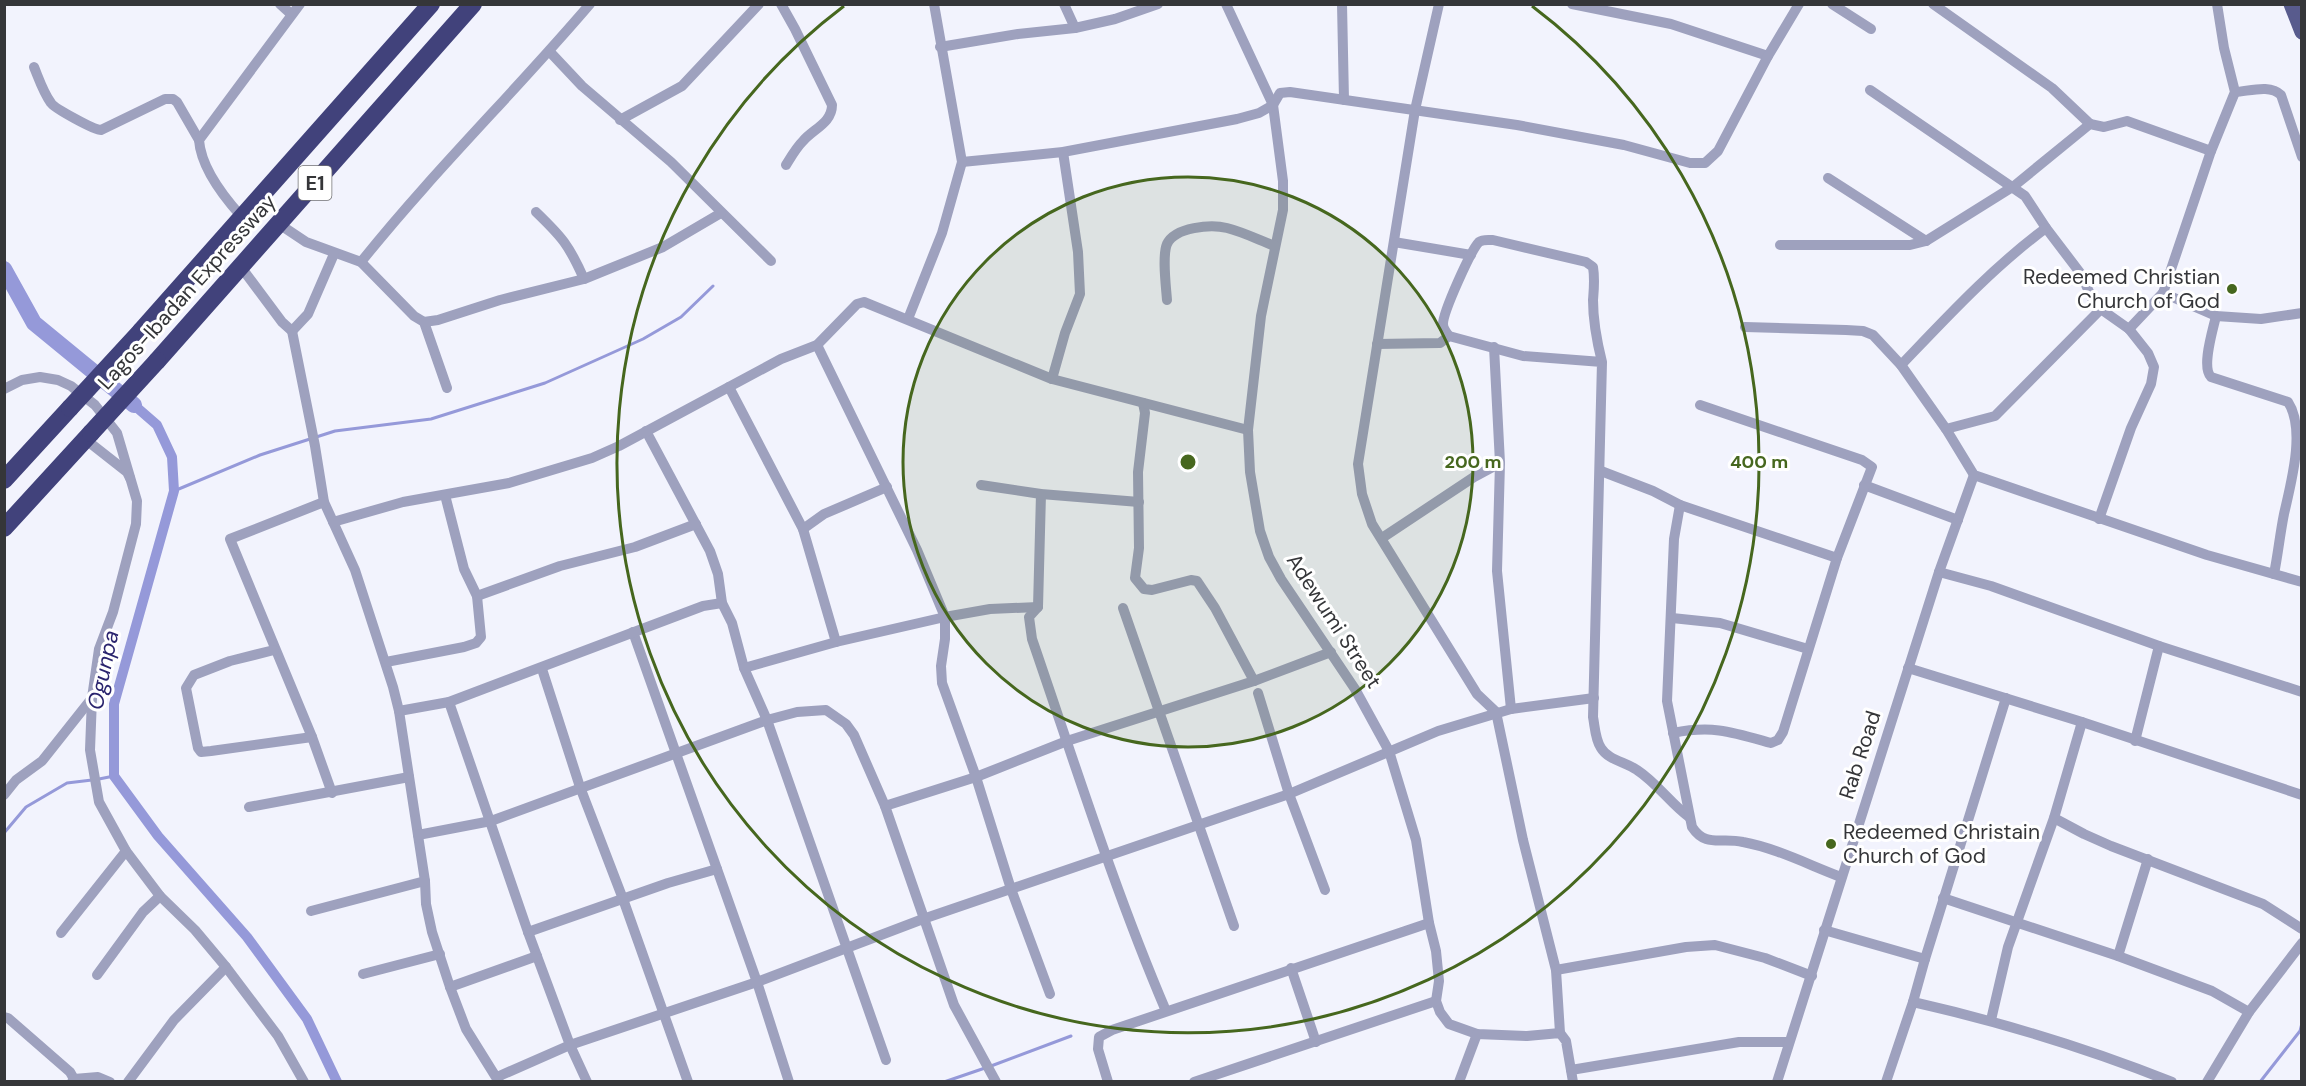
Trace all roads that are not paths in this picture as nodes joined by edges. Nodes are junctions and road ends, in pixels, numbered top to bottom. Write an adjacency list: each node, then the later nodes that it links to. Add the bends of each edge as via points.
1 (280, 4): 20 (street)
2 (300, 4): 20 (street)
3 (431, 4): 45 (highway, Lagos-Ibadan Expressway / E1)
4 (473, 4): 46 (highway, Lagos-Ibadan Expressway / E1)
5 (590, 4): 25 (street)
6 (759, 4): 33 (street, via 682,86)
7 (781, 4): 40 (street, via 832,105 829,118 804,140)
8 (934, 4): 24 (street)
9 (1064, 4): 21 (street)
10 (1158, 4): 21 (street)
11 (1226, 4): 31 (street, Adewumi Street)
12 (1342, 4): 30 (street)
13 (1439, 4): 32 (street)
14 (1572, 4): 26 (street, via 1671,24)
15 (1799, 4): 26 (street)
16 (1832, 4): 22 (street)
17 (1933, 4): 34 (street, via 2052,88)
18 (2217, 4): 29 (street)
19 (2291, 4): 23 (main road)
20 (291, 14): 35 (street)
21 (1075, 28): 24 (street)
22 (1871, 29)
23 (2301, 32)
24 (940, 47): 39 (street)
25 (549, 52): 33 (street); 55 (street, via 434,175)
26 (1768, 56): 32 (street, via 1718,151 1705,163 1690,163 1517,124)
27 (34, 67): 35 (street, via 52,105 92,129 101,130 165,99 173,99)
28 (1870, 90): 42 (street)
29 (2235, 92): 36 (street); 38 (street, via 2276,90)
30 (1344, 100): 31 (street, via 1290,92 1280,93); 32 (street)
31 (1274, 105): 37 (street, via 1237,119); 51 (street, Adewumi Street, via 1283,181 1283,210)
32 (1414, 110): 49 (street)
33 (620, 120): 44 (street, via 671,162)
34 (2090, 124): 36 (street, via 2104,127 2127,121); 42 (street)
35 (199, 140): 45 (street, via 200,151 222,194)
36 (2211, 151): 58 (street)
37 (1063, 152): 39 (street); 74 (street, via 1078,252 1080,294)
38 (2301, 157)
39 (962, 162): 63 (street, via 942,233)
40 (786, 165)
41 (1828, 178): 48 (street)
42 (2014, 186): 47 (street, via 2031,202); 48 (street)
43 (536, 212): 57 (street, via 572,250)
44 (721, 213): 54 (street); 57 (street, via 663,247)
45 (241, 216): 87 (highway, Lagos-Ibadan Expressway / E1, bridge)
46 (279, 224): 52 (street); 56 (highway, Lagos-Ibadan Expressway / E1)
47 (2046, 228): 60 (street, via 2081,274); 73 (street, via 1970,294)
48 (1926, 241): 50 (street, via 1910,245)
49 (1394, 242): 53 (street); 69 (street)
50 (1780, 245)
51 (1275, 246): 59 (street, via 1225,227 1175,234 1165,251); 81 (street, Adewumi Street, via 1261,316)
52 (334, 254): 55 (street); 67 (street, via 310,310)
53 (1471, 255): 68 (street, via 1444,319 1444,330); 72 (street, via 1482,240 1493,240 1586,262 1593,267 1594,327)
54 (771, 261)
55 (361, 262): 64 (street)
56 (241, 267): 67 (street); 83 (highway, Lagos-Ibadan Expressway / E1, bridge)
57 (584, 279): 64 (street)
58 (2163, 293): 62 (street); 66 (street)
59 (1167, 300)
60 (2100, 310): 66 (street); 80 (street, via 1995,416)
61 (2301, 313): 62 (street, via 2261,319)
62 (2216, 316): 88 (street, via 2207,374 2288,402 2295,410 2299,431)
63 (908, 320): 70 (street, via 864,302 857,304); 74 (street)
64 (424, 322): 76 (street)
65 (1745, 327): 73 (street, via 1863,331 1873,335)
66 (2129, 329): 98 (street, via 2154,367)
67 (292, 331): 95 (street)
68 (1449, 336): 69 (street, via 1440,343); 71 (street)
69 (1377, 344): 104 (street, via 1358,464 1362,494 1372,524)
70 (817, 345): 75 (street, via 781,358); 92 (street)
71 (1494, 347): 72 (street, via 1523,356); 84 (street)
72 (1602, 362): 85 (street)
73 (1901, 365): 80 (street)
74 (1052, 379): 78 (street)
75 (729, 387): 82 (street); 103 (street)
76 (447, 388)
77 (4, 390): 89 (street, via 40,376 71,386 95,405 117,433)
78 (1143, 404): 81 (street); 96 (street)
79 (1700, 405): 91 (street, via 1862,460 1872,467)
80 (1946, 429): 86 (street)
81 (1248, 430): 120 (street, Adewumi Street, via 1251,482 1269,557)
82 (646, 431): 94 (street, via 592,458 531,478); 101 (street)
83 (88, 436): 89 (street); 102 (highway, Lagos-Ibadan Expressway / E1)
84 (1500, 463): 104 (street); 132 (street, via 1497,571)
85 (1601, 471): 97 (street); 128 (street)
86 (1974, 476): 98 (street); 99 (street, Rab Road)
87 (4, 480)
88 (2298, 481): 107 (street, via 2284,513)
89 (133, 482): 131 (street, via 137,501 135,524 113,612 99,649)
90 (981, 485): 93 (street)
91 (1864, 485): 99 (street); 105 (street)
92 (887, 487): 103 (street, via 824,514); 113 (street)
93 (1041, 494): 96 (street); 111 (street)
94 (446, 495): 100 (street, via 403,502); 109 (street, via 464,569)
95 (324, 502): 100 (street); 119 (street, via 230,539)
96 (1139, 502): 125 (street, via 1135,579 1144,589 1152,590 1197,581)
97 (1680, 505): 105 (street); 114 (street, via 1674,539)
98 (2099, 519): 107 (street)
99 (1958, 520): 106 (street, Rab Road)
100 (333, 522): 121 (street, via 355,570)
101 (696, 524): 109 (street); 110 (street, via 718,574)
102 (4, 528)
103 (803, 529): 116 (street)
104 (1382, 538): 135 (street, via 1477,694)
105 (1837, 558): 118 (street)
106 (1939, 572): 117 (street, via 1991,586); 123 (street, Rab Road)
107 (2274, 574): 108 (street)
108 (2301, 582)
109 (477, 596): 121 (street, via 480,637 476,643)
110 (722, 603): 115 (street, via 703,606); 122 (street, via 732,623)
111 (1038, 607): 113 (street, via 990,609); 140 (street, via 1029,617 1032,639)
112 (1123, 608): 133 (street)
113 (945, 617): 116 (street); 145 (street, via 942,683)
114 (1672, 618): 118 (street, via 1720,622); 138 (street, via 1667,701)
115 (633, 632): 124 (street); 143 (street)
116 (836, 642): 122 (street)
117 (2159, 646): 126 (street); 141 (street)
118 (1808, 649): 138 (street, via 1784,732 1778,740 1771,742 1724,729 1698,728)
119 (274, 650): 139 (street); 139 (street, via 194,675 186,688 198,748 201,752)
120 (1331, 652): 125 (street); 142 (street, Adewumi Street)
121 (386, 662): 134 (street)
122 (744, 668): 136 (street)
123 (1908, 668): 129 (street); 162 (street, Rab Road)
124 (542, 669): 130 (street); 146 (street)
125 (1254, 681): 133 (street)
126 (2301, 692)
127 (1258, 693): 148 (street)
128 (1594, 698): 132 (street); 153 (street, via 1593,717 1602,750 1653,781)
129 (2006, 698): 137 (street); 167 (street)
130 (449, 702): 134 (street); 155 (street)
131 (92, 703): 149 (street, via 42,761 16,780); 158 (street, via 90,750 99,802)
132 (1511, 709): 135 (street)
133 (1158, 710): 140 (street); 156 (street)
134 (399, 711): 144 (street)
135 (1496, 712): 142 (street); 186 (street)
136 (767, 720): 143 (street); 151 (street, via 826,710 837,717 854,735); 179 (street)
137 (2082, 722): 141 (street); 154 (street)
138 (1673, 733): 153 (street)
139 (312, 737): 147 (street)
140 (1067, 741): 145 (street); 159 (street)
141 (2135, 741): 150 (street)
142 (1389, 751): 148 (street); 171 (street, Adewumi Street, via 1416,840)
143 (674, 753): 146 (street); 161 (street)
144 (409, 777): 147 (street); 157 (street)
145 (976, 777): 151 (street); 164 (street)
146 (580, 787): 155 (street); 168 (street)
147 (332, 793): 152 (street)
148 (1289, 794): 156 (street); 165 (street)
149 (4, 795)
150 (2301, 795)
151 (885, 806): 170 (street)
152 (249, 807)
153 (1689, 817): 162 (street, via 1699,837 1708,841 1744,842)
154 (2054, 818): 160 (street); 172 (street)
155 (491, 821): 157 (street); 176 (street)
156 (1198, 826): 159 (street); 173 (street)
157 (418, 835): 163 (street)
158 (126, 851): 166 (street); 177 (street)
159 (1105, 857): 164 (street); 195 (street)
160 (2148, 859): 174 (street, via 2263,904); 182 (street)
161 (717, 869): 168 (street); 190 (street)
162 (1841, 877): 175 (street, Rab Road)
163 (425, 881): 169 (street); 180 (street, via 426,904)
164 (1011, 889): 170 (street); 192 (street)
165 (1325, 890)
166 (160, 896): 184 (street); 188 (street, via 143,912)
167 (1943, 898): 172 (street); 183 (street)
168 (623, 899): 176 (street); 197 (street)
169 (311, 911)
170 (922, 919): 179 (street); 215 (street, via 954,1005)
171 (1429, 923): 185 (street); 193 (street, Adewumi Street, via 1439,981)
172 (2016, 923): 182 (street); 199 (street)
173 (1233, 926)
174 (2301, 929)
175 (1824, 930): 183 (street); 189 (street, Rab Road)
176 (528, 932): 181 (street)
177 (61, 933)
178 (2301, 943): 196 (street)
179 (847, 947): 190 (street); 205 (street)
180 (440, 954): 187 (street); 191 (street)
181 (537, 956): 191 (street); 204 (street)
182 (2118, 956): 196 (street, via 2212,991)
183 (1924, 959): 194 (street)
184 (226, 967): 210 (street, via 174,1020); 211 (street, via 278,1036)
185 (1291, 968): 195 (street); 202 (street)
186 (1556, 970): 189 (street, via 1715,945); 201 (street)
187 (363, 974)
188 (97, 975)
189 (1812, 976): 203 (street, Rab Road)
190 (758, 982): 197 (street); 214 (street)
191 (450, 987): 207 (street, via 466,1029)
192 (1050, 994)
193 (1436, 1001): 200 (street, via 1449,1024); 202 (street)
194 (1913, 1002): 199 (street); 221 (street)
195 (1166, 1011): 216 (street, via 1099,1038 1098,1049)
196 (2249, 1012): 223 (street)
197 (665, 1014): 204 (street); 213 (street)
198 (4, 1017): 208 (street, via 70,1072)
199 (1990, 1020): 222 (street, via 2100,1054)
200 (1477, 1034): 201 (street); 218 (street)
201 (1560, 1034): 206 (street, via 1566,1041)
202 (1316, 1042): 217 (street)
203 (1789, 1042): 206 (street, via 1739,1042); 220 (street, Rab Road)
204 (570, 1045): 207 (street); 212 (street)
205 (886, 1060)
206 (1571, 1070): 219 (street)
207 (498, 1079)
208 (73, 1080): 209 (street, via 98,1077)
209 (110, 1082)
210 (128, 1082)
211 (304, 1082)
212 (587, 1082)
213 (688, 1082)
214 (789, 1082)
215 (996, 1082)
216 (1108, 1082)
217 (1194, 1082)
218 (1459, 1082)
219 (1573, 1082)
220 (1777, 1082)
221 (1886, 1082)
222 (2172, 1082)
223 (2207, 1082)

